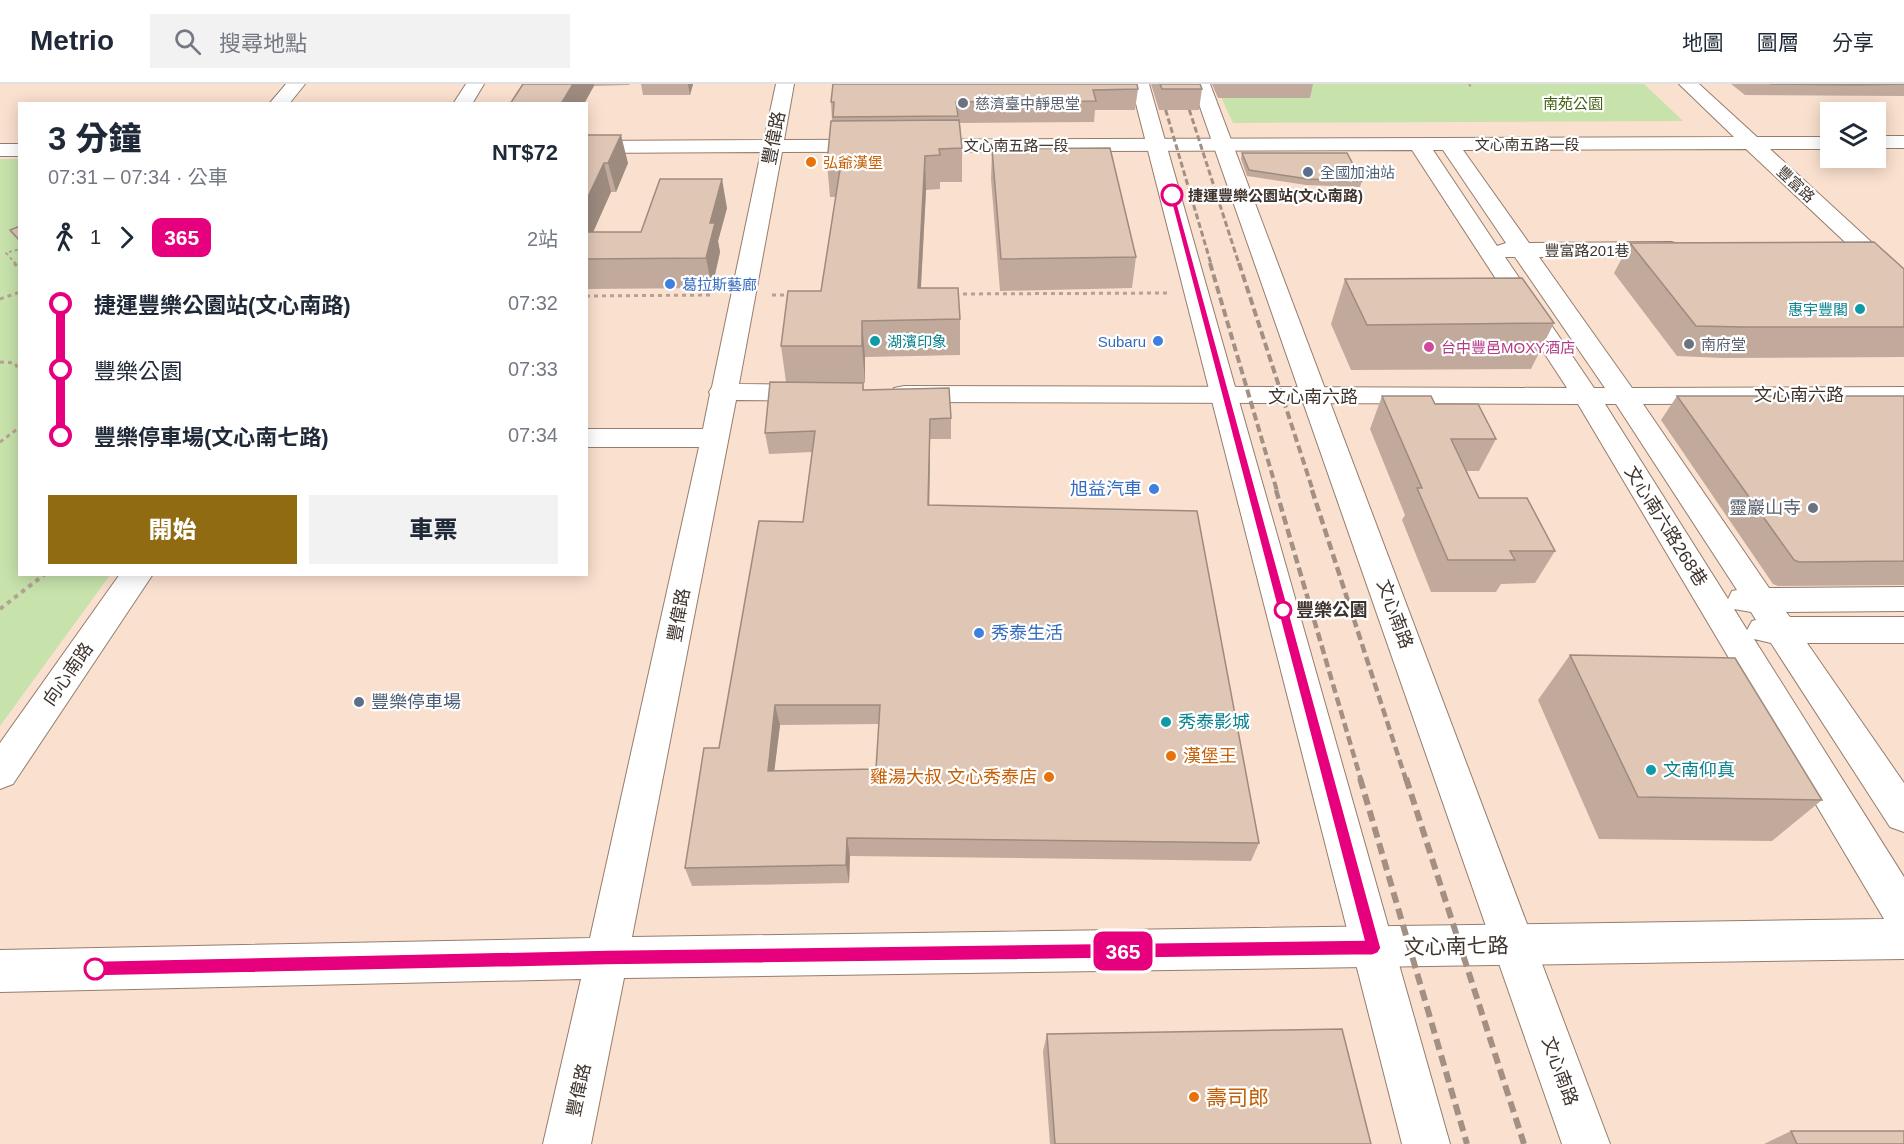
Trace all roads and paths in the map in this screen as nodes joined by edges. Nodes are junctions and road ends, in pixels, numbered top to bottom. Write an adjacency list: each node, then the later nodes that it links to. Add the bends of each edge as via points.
1 (296, 84): 7 (street)
2 (476, 84): 8 (street)
3 (785, 84): 16 (street, 豐偉路)
4 (1140, 84): 13 (street)
5 (1201, 84): 17 (street, 文心南路)
6 (1688, 84): 12 (street, 豐富路)
7 (280, 102)
8 (463, 102)
9 (1820, 142): 12 (street, 文心南五路一段)
10 (1886, 142): 11 (street)
11 (1904, 142)
12 (1751, 143): 15 (street, 文心南五路一段); 22 (street, 豐富路)
13 (1158, 144): 16 (street, 文心南五路一段); 17 (street, 文心南五路一段); 30 (street)
14 (1419, 145): 15 (street, 文心南五路一段); 17 (street, 文心南五路一段); 25 (street, 文心南六路268巷)
15 (1449, 145): 26 (street, 文心南六路268巷)
16 (772, 146): 18 (street, 文心南五路一段); 33 (street, 豐偉路)
17 (1224, 146): 45 (street, 文心南路)
18 (588, 147)
19 (0, 150): 20 (street)
20 (18, 150)
21 (1829, 248): 22 (street)
22 (1864, 248): 28 (street, 豐富路)
23 (1688, 249): 26 (street, 豐富路201巷)
24 (18, 250): 27 (path, via 6,253)
25 (1491, 250): 26 (street, 豐富路201巷); 42 (street, 文心南六路268巷)
26 (1522, 250): 43 (street, 文心南六路268巷)
27 (18, 267)
28 (1904, 285)
29 (18, 293): 35 (path)
30 (1198, 293): 32 (path); 44 (street)
31 (802, 294): 33 (path)
32 (946, 294)
33 (742, 295): 34 (path); 38 (street, 豐偉路)
34 (588, 296)
35 (0, 299)
36 (0, 362): 37 (path, via 15,363)
37 (18, 369)
38 (723, 392): 39 (street); 48 (street, 豐偉路)
39 (842, 393)
40 (878, 393): 44 (street, 文心南六路)
41 (1904, 395): 43 (street, 文心南六路)
42 (1586, 396): 43 (street, 文心南六路); 45 (street, 文心南六路); 53 (street, 文心南六路268巷)
43 (1624, 396): 54 (street, 文心南六路268巷)
44 (1226, 397): 45 (street, 文心南六路); 64 (street)
45 (1316, 398): 63 (street, 文心南路)
46 (18, 428): 49 (path)
47 (588, 438): 48 (street)
48 (715, 438): 65 (street, 豐偉路)
49 (0, 442)
50 (42, 576): 55 (path)
51 (136, 576): 59 (street, 向心南路)
52 (1904, 598): 54 (street)
53 (1711, 599): 54 (street); 56 (street, 文心南六路268巷)
54 (1760, 600): 57 (street, 文心南六路268巷)
55 (0, 609)
56 (1730, 630): 57 (street); 61 (street, 文心南六路268巷)
57 (1780, 630): 58 (street); 60 (street, 文心南六路268巷)
58 (1904, 630)
59 (0, 773)
60 (1904, 815)
61 (1904, 914)
62 (1904, 939): 63 (street, 文心南七路)
63 (1515, 945): 64 (street, 文心南七路); 69 (street, 文心南路)
64 (1373, 948): 65 (street, 文心南七路); 68 (street)
65 (607, 958): 66 (street, 文心南七路); 67 (street, 豐偉路)
66 (0, 971)
67 (567, 1144)
68 (1426, 1144)
69 (1586, 1144)

